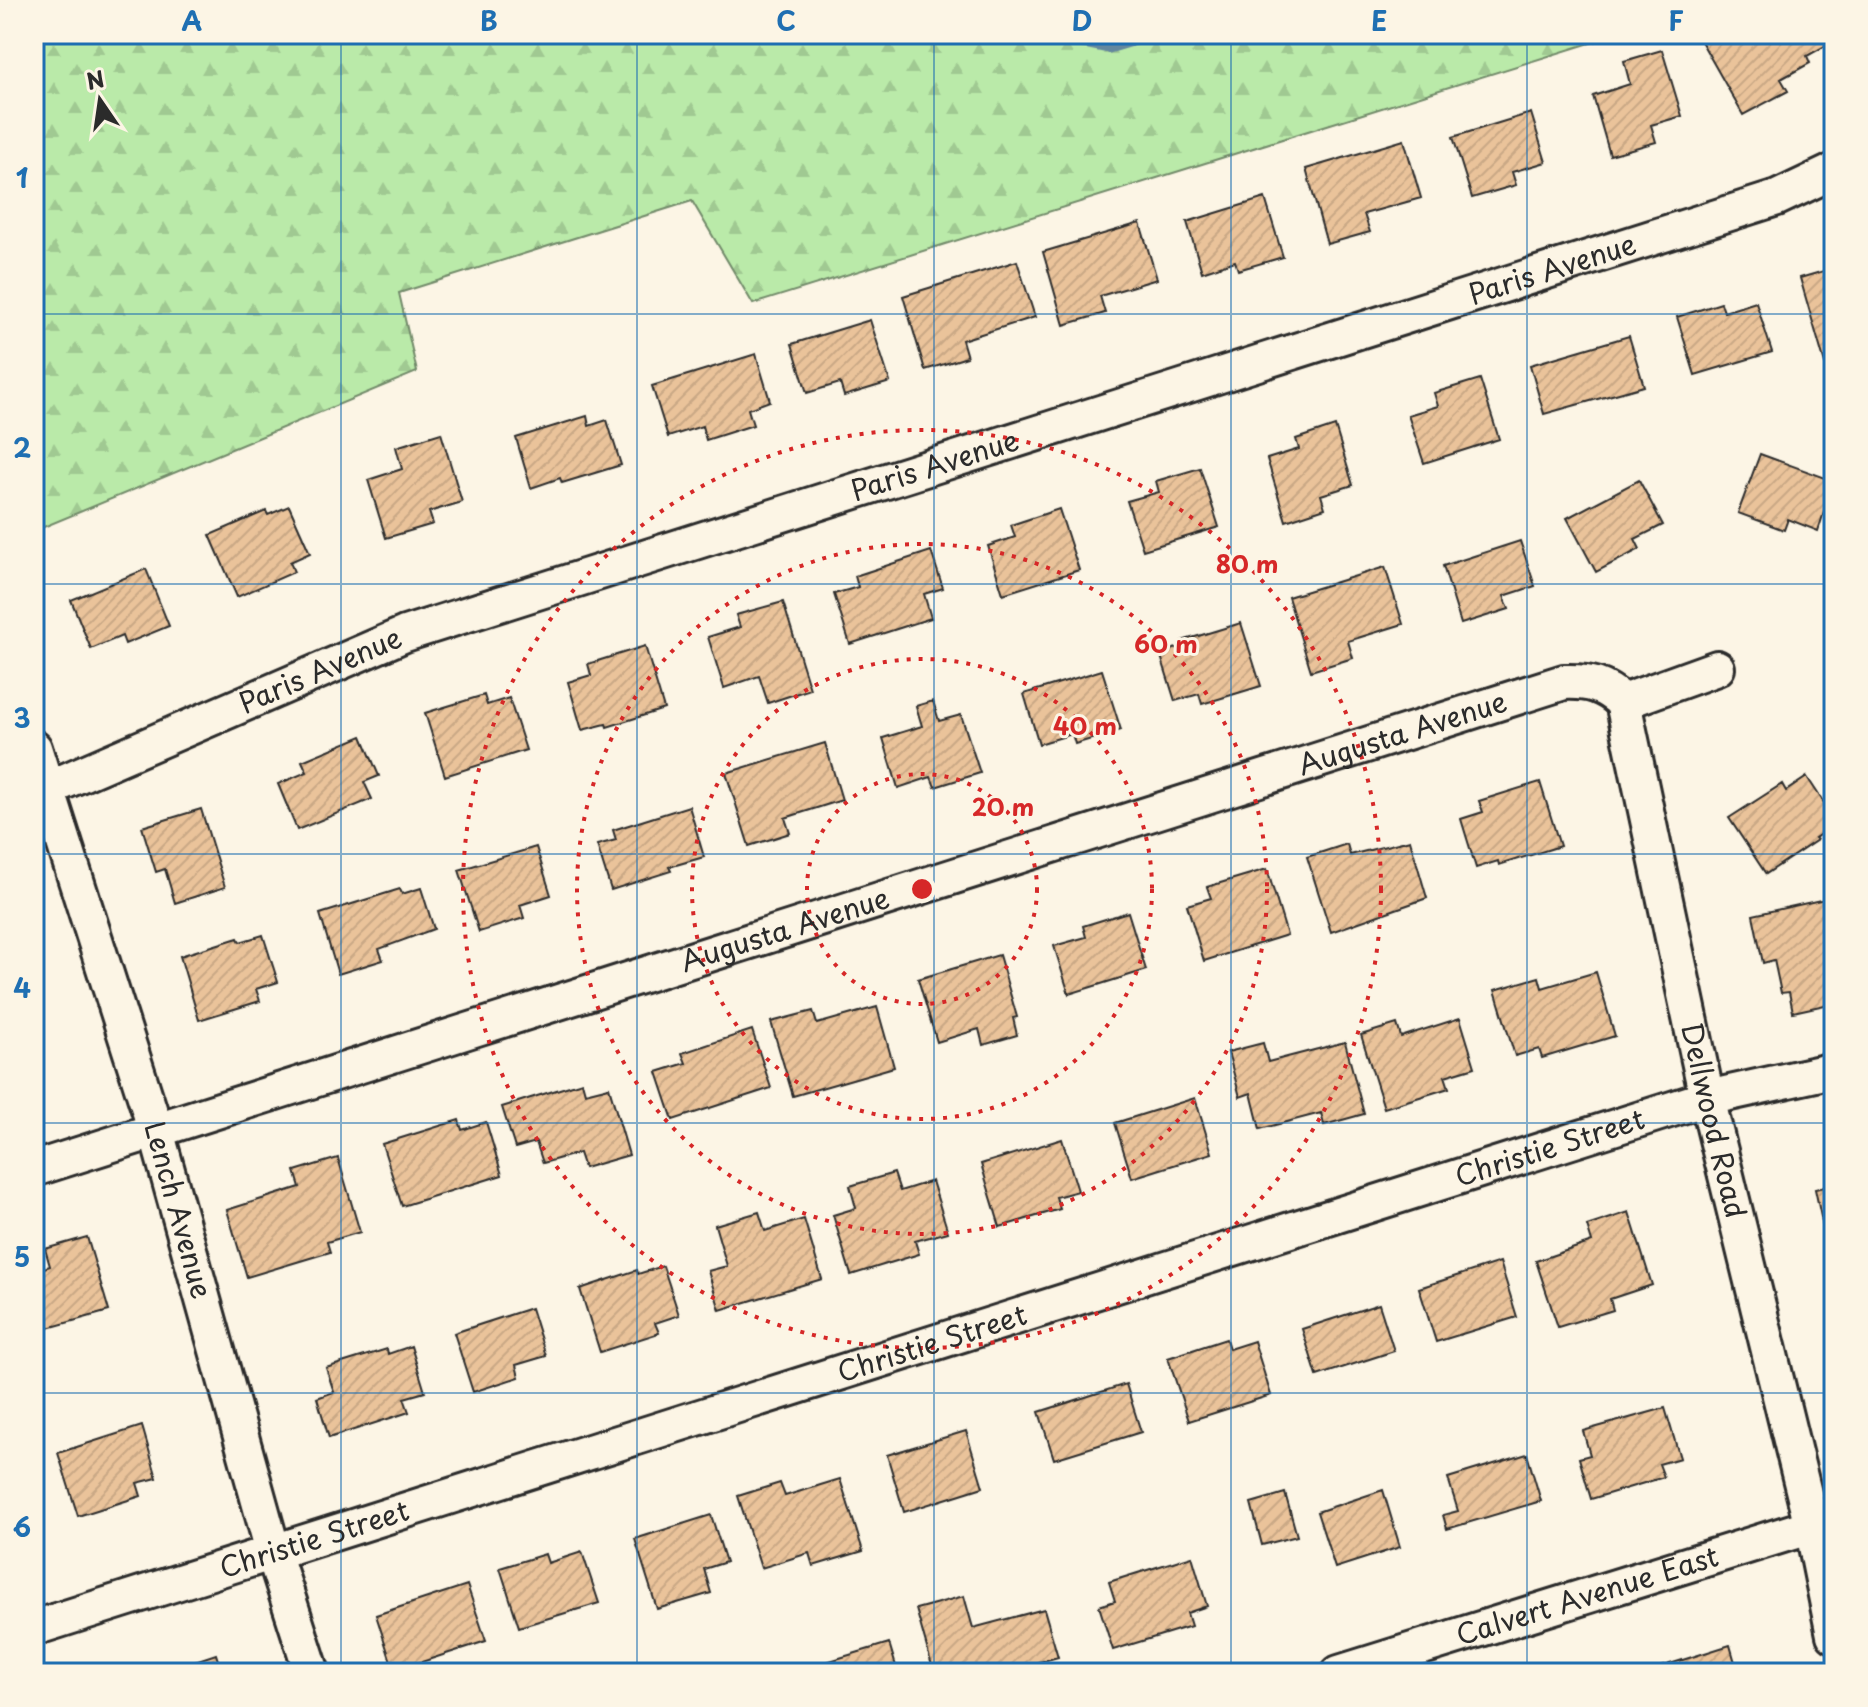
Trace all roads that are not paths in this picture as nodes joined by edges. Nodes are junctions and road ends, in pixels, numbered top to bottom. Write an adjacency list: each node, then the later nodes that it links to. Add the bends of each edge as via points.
1 (1834, 171): 5 (street, Paris Avenue, via 1762,203 405,634)
2 (1717, 668): 3 (street)
3 (1623, 702): 7 (street, Dellwood Road); 8 (street, Augusta Avenue, via 1608,688 1588,681 1564,682)
4 (34, 748): 5 (street, Lench Avenue)
5 (47, 789): 8 (street, Lench Avenue)
6 (1834, 1070): 7 (street, Christie Street)
7 (1707, 1098): 10 (street, Dellwood Road); 11 (street, Christie Street)
8 (156, 1131): 9 (street, Augusta Avenue); 11 (street, Lench Avenue)
9 (34, 1169)
10 (1823, 1522): 13 (street, Dellwood Road); 15 (street, Calvert Avenue East)
11 (274, 1555): 12 (street, Christie Street); 14 (street, Lench Avenue)
12 (34, 1628)
13 (1834, 1635)
14 (312, 1673)
15 (1339, 1673)

